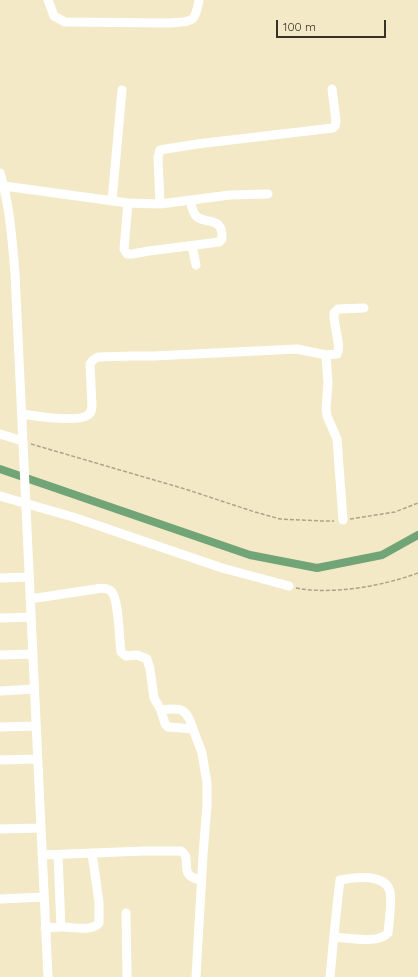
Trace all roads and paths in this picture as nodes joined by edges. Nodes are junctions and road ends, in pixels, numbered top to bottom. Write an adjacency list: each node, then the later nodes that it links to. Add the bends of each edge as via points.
1 (48, 0): 2 (street, via 54,16 65,22 169,23 186,22 195,17)
2 (199, 0)
3 (332, 89): 11 (street, via 336,121 333,128 160,150)
4 (122, 90): 9 (street)
5 (0, 173): 6 (street)
6 (2, 187): 9 (street); 16 (street, via 11,224)
7 (268, 194): 8 (street, via 225,195)
8 (191, 200): 11 (street); 12 (street, via 197,218 218,225 222,239 219,242)
9 (112, 201): 10 (street)
10 (128, 203): 11 (street); 12 (street, via 124,247 127,254)
11 (160, 204)
12 (192, 246): 13 (street)
13 (196, 265)
14 (364, 308): 15 (street, via 338,309 334,313 334,328 340,347 337,354)
15 (326, 355): 16 (street, via 297,350 98,357 90,364 92,411 89,415 68,418); 22 (street, via 326,409 337,439)
16 (22, 414): 18 (street)
17 (0, 434): 18 (street)
18 (23, 441): 21 (street); 22 (path, via 280,519)
19 (0, 496): 21 (street)
20 (418, 503): 22 (path, via 395,512)
21 (26, 504): 24 (street); 26 (street, via 73,517 222,568)
22 (343, 520)
23 (418, 573): 26 (path, via 396,581 336,590)
24 (29, 577): 25 (street); 27 (street)
25 (0, 578)
26 (289, 586)
27 (30, 599): 28 (street); 34 (street, via 101,588 110,591 116,601 121,652 126,656 137,655 147,658 154,698)
28 (31, 617): 29 (street); 30 (street)
29 (0, 618)
30 (33, 654): 31 (street); 32 (street)
31 (0, 655)
32 (34, 689): 33 (street); 35 (street)
33 (0, 691)
34 (161, 710): 37 (street, via 168,727); 37 (street, via 184,711 190,718)
35 (36, 726): 36 (street); 38 (street)
36 (0, 727)
37 (193, 729): 45 (street, via 202,753 207,783)
38 (38, 759): 39 (street); 40 (street)
39 (0, 760)
40 (41, 828): 41 (street); 43 (street)
41 (0, 829)
42 (92, 853): 44 (street); 45 (street, via 181,851 186,857 188,874 193,879); 49 (street, via 99,902 99,923 86,928)
43 (42, 855): 44 (street); 46 (street)
44 (58, 855): 49 (street)
45 (201, 880): 54 (street)
46 (44, 897): 47 (street); 50 (street)
47 (0, 899)
48 (126, 913): 53 (street)
49 (61, 927): 50 (street)
50 (45, 928): 52 (street)
51 (334, 937): 51 (street, via 340,880 376,878 385,883 390,892 388,933 385,937 373,940); 55 (street)
52 (48, 977)
53 (127, 977)
54 (196, 977)
55 (330, 977)

